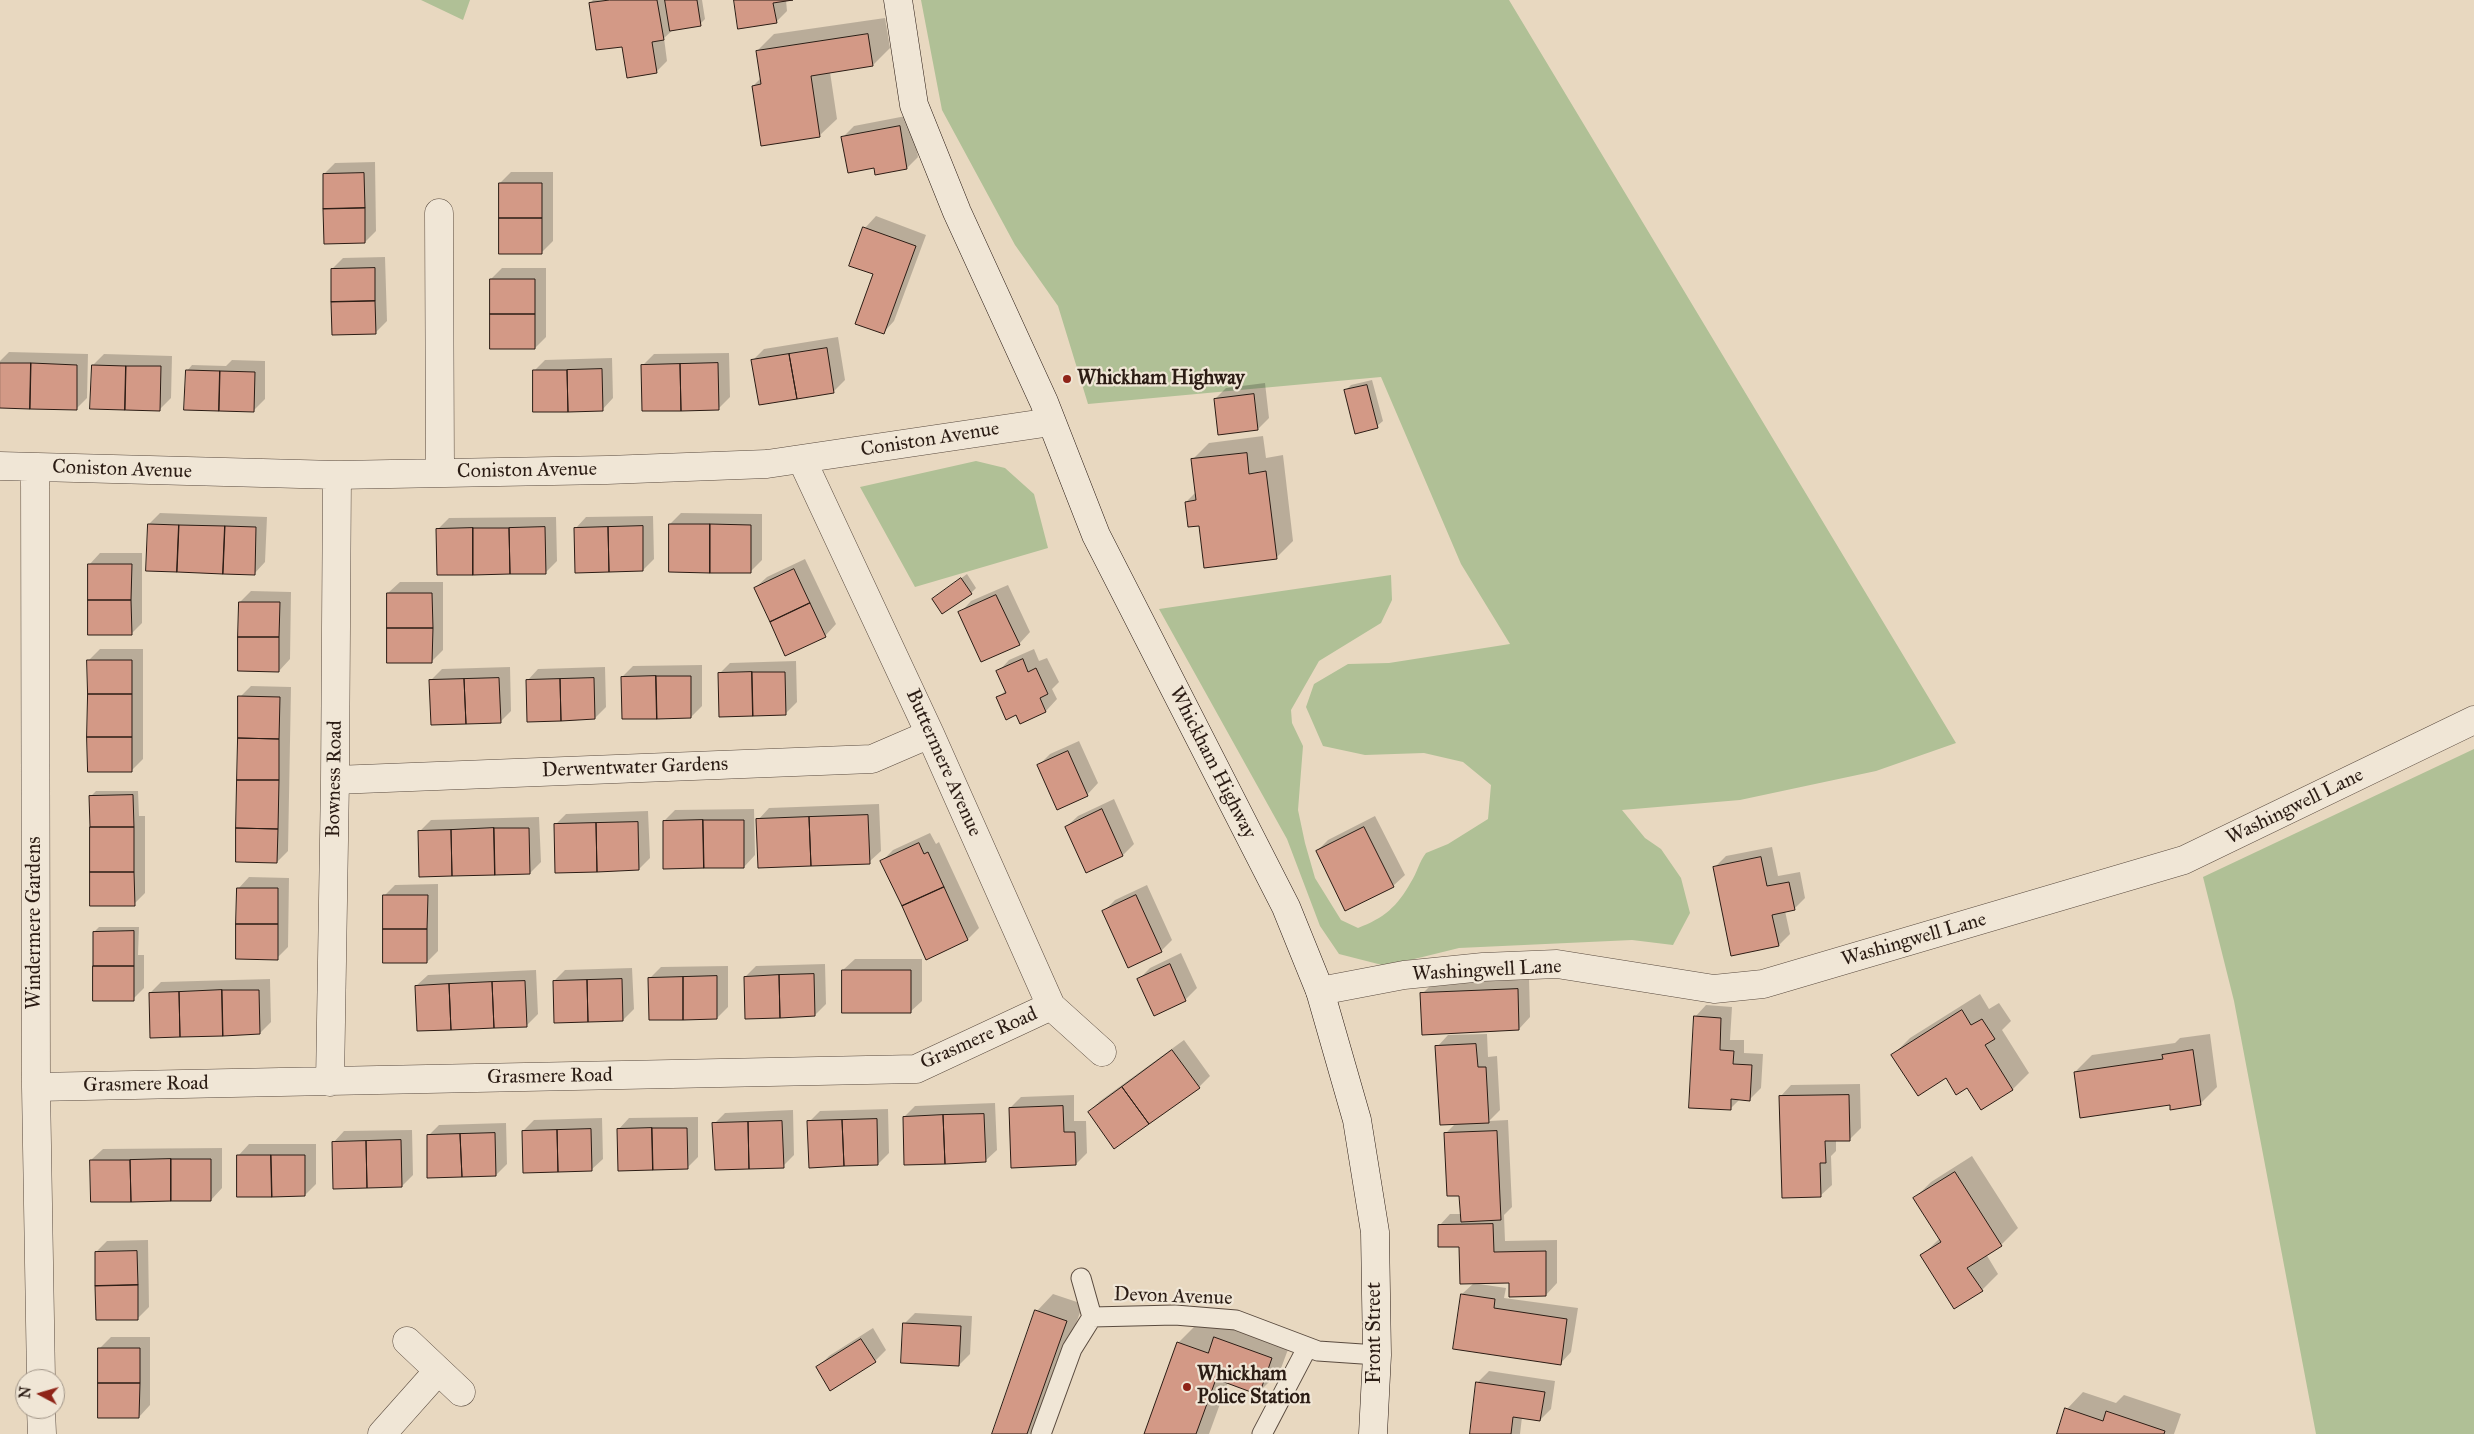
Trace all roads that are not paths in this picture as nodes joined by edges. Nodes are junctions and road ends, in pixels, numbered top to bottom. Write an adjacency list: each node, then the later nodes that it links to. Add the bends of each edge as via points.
1 (898, 0): 3 (street, Whickham Highway, via 914,105 957,212)
2 (439, 213): 7 (street)
3 (1051, 422): 4 (street, Coniston Avenue); 12 (street, Whickham Highway, via 1096,535 1286,907)
4 (802, 460): 7 (street, Coniston Avenue, via 607,470); 10 (street, Buttermere Avenue)
5 (0, 466): 6 (street, Coniston Avenue)
6 (35, 467): 8 (street, Coniston Avenue); 16 (street, Windermere Gardens)
7 (440, 472): 8 (street, Coniston Avenue)
8 (337, 475): 11 (street, Bowness Road)
9 (2474, 720): 12 (street, Washingwell Lane, via 2184,860 1763,984 1714,989 1556,964 1404,975)
10 (930, 734): 11 (street, Derwentwater Gardens, via 872,759); 13 (street, Buttermere Avenue)
11 (335, 780): 15 (street, Bowness Road)
12 (1320, 991): 17 (street, Whickham Highway, via 1357,1120)
13 (1051, 1006): 14 (street, Buttermere Avenue); 15 (street, Grasmere Road, via 916,1069)
14 (1102, 1052)
15 (330, 1082): 16 (street, Grasmere Road)
16 (36, 1087): 23 (street, Windermere Gardens)
17 (1375, 1232): 22 (street, Front Street)
18 (1081, 1278): 19 (lane, Devon Avenue)
19 (1092, 1317): 21 (lane, Devon Avenue, via 1175,1315 1236,1320); 29 (lane, via 1072,1349)
20 (407, 1341): 24 (street)
21 (1307, 1348): 22 (lane, Devon Avenue); 30 (lane)
22 (1377, 1355): 31 (street, Front Street)
23 (41, 1369)
24 (438, 1371): 25 (street); 28 (street)
25 (461, 1392)
26 (41, 1419): 27 (street)
27 (42, 1434)
28 (382, 1434)
29 (1041, 1434)
30 (1262, 1434)
31 (1373, 1434)

